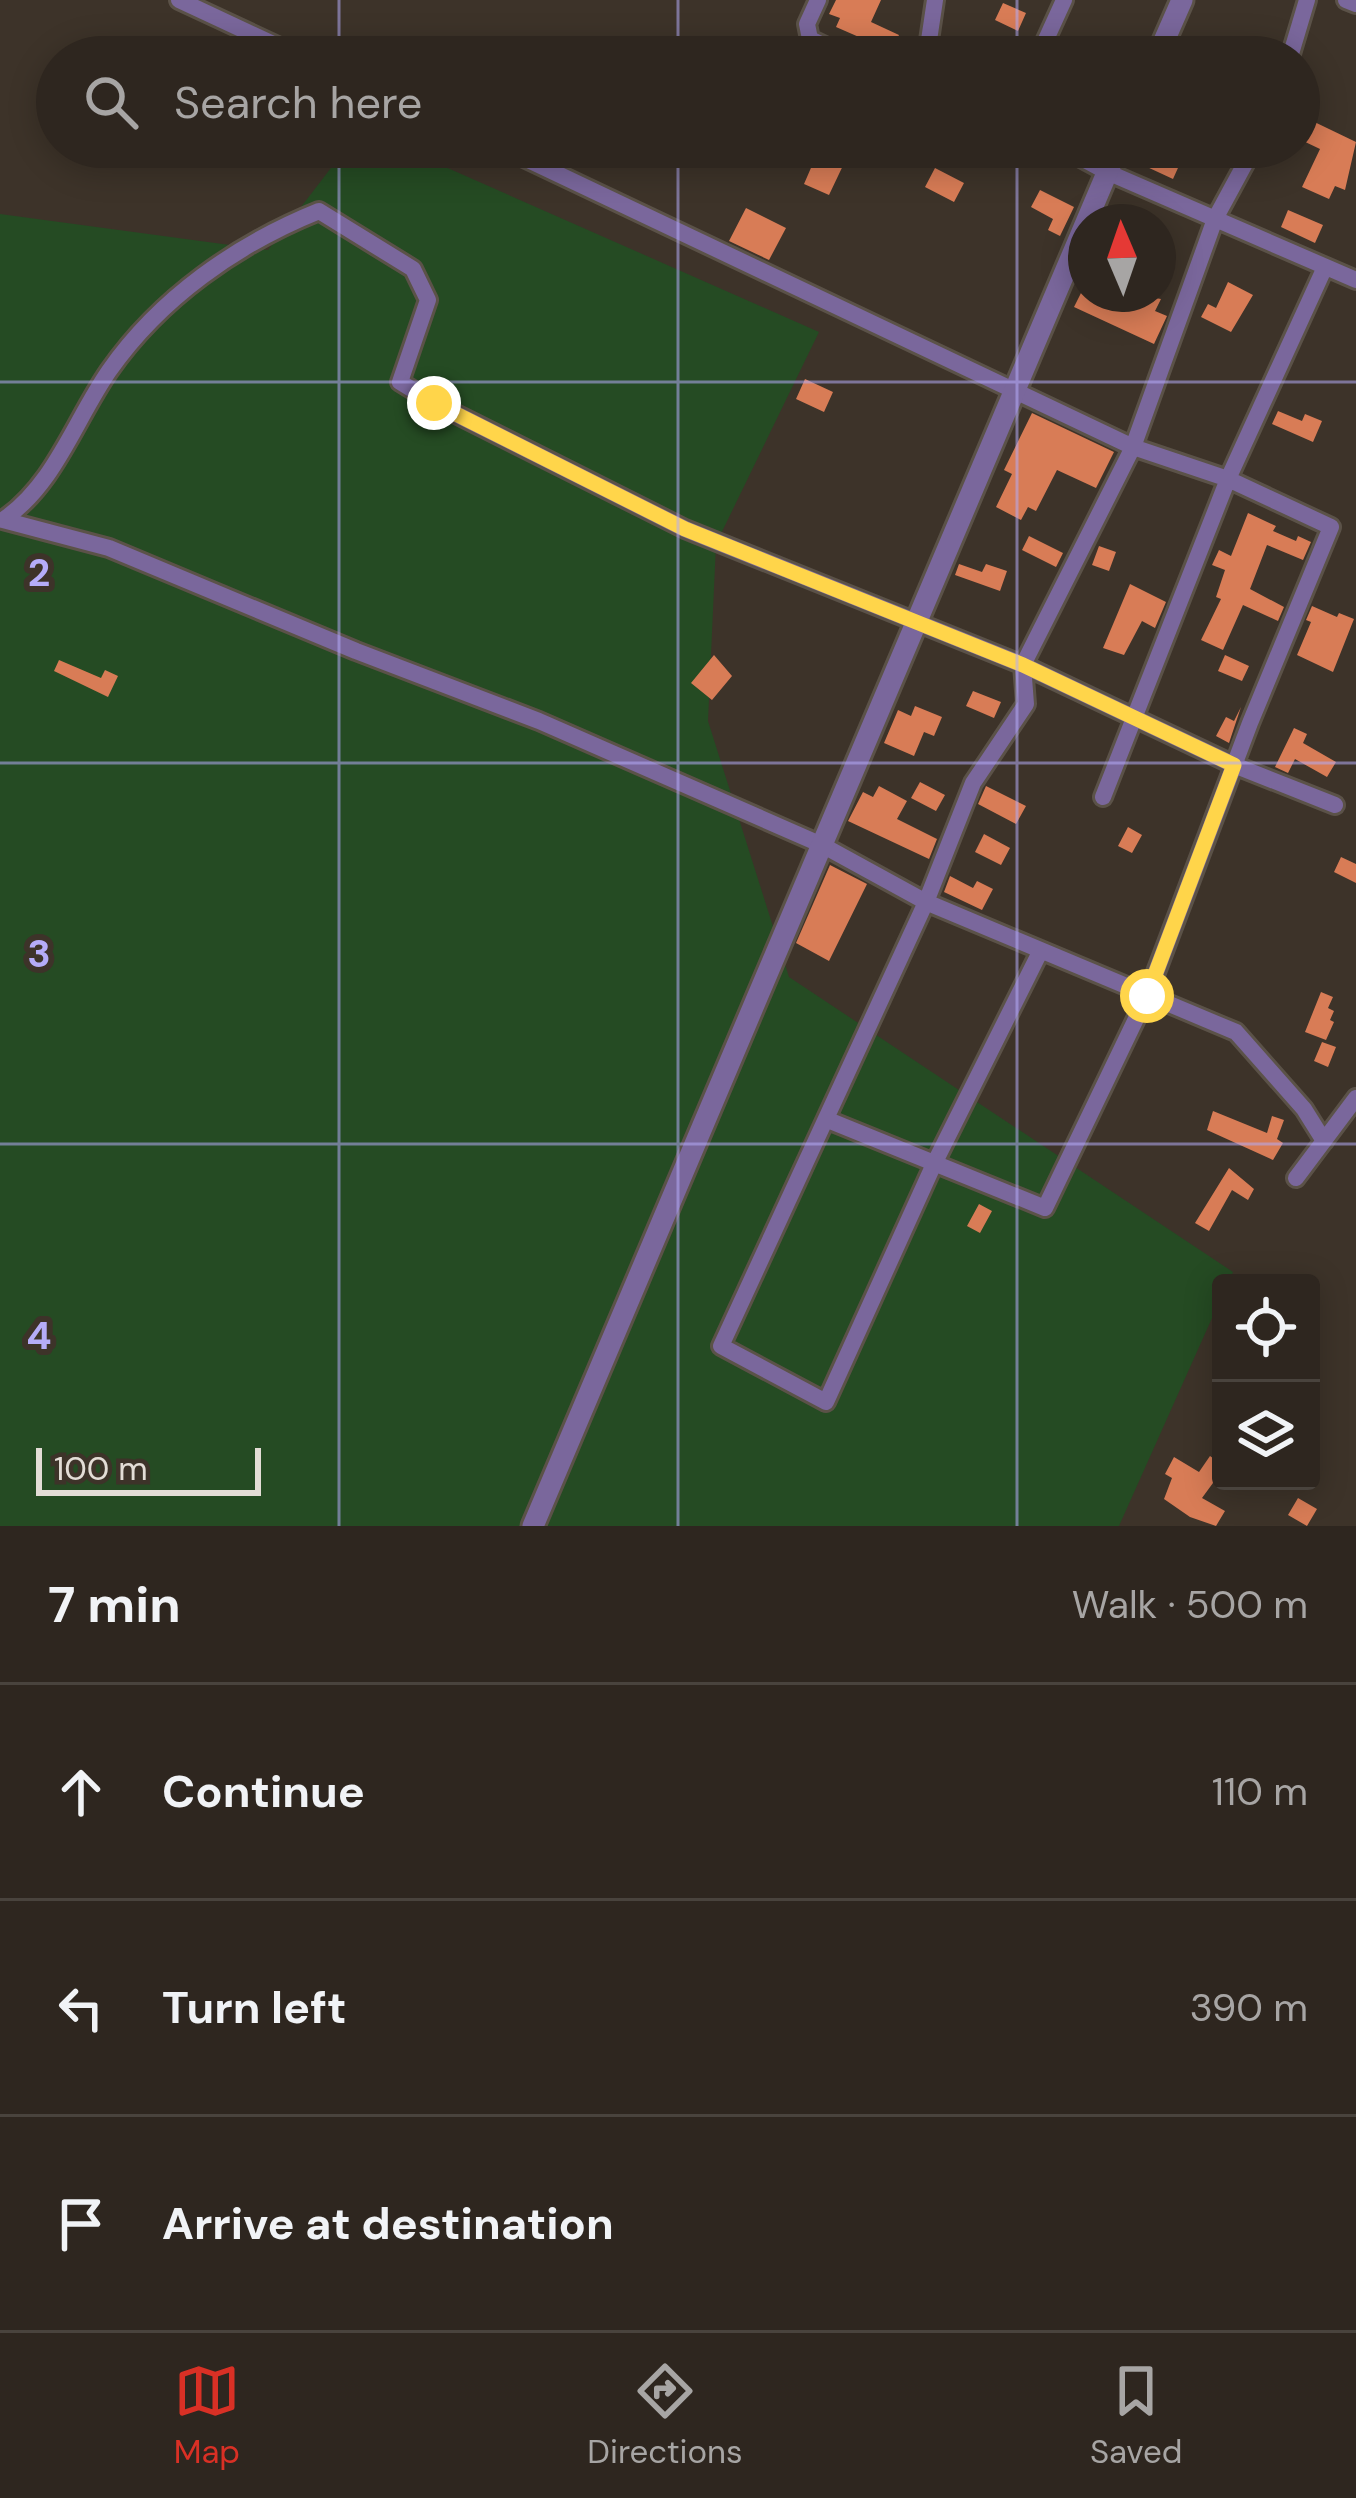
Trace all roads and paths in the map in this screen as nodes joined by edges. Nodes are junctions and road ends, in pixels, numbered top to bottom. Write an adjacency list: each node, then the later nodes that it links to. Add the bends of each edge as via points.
1 (179, 0): 9 (street)
2 (818, 0): 10 (street)
3 (935, 0): 11 (street)
4 (1064, 0): 12 (street)
5 (1182, 0): 13 (street)
6 (1307, 0): 14 (street)
7 (1346, 0): 8 (street)
8 (1356, 4)
9 (256, 36)
10 (810, 36)
11 (930, 36)
12 (1048, 36)
13 (1166, 36)
14 (1296, 36)
15 (545, 168): 23 (street)
16 (1100, 168): 19 (street)
17 (1109, 168): 19 (street)
18 (1243, 168): 20 (street)
19 (1107, 172): 20 (street); 23 (street)
20 (1215, 219): 21 (street); 24 (street)
21 (1325, 267): 22 (street); 25 (street)
22 (1356, 280)
23 (1014, 391): 24 (street); 26 (street)
24 (1133, 447): 25 (street); 27 (street)
25 (1228, 479): 28 (street); 29 (street, via 1331,526)
26 (916, 624): 27 (street); 32 (street); 32 (street, via 685,529 400,382 428,300 413,269 319,212 264,234 156,312 25,505 3,520 109,548)
27 (1023, 665): 28 (street); 33 (street, via 1026,704 974,783)
28 (1134, 720): 29 (street); 30 (street)
29 (1234, 765): 31 (street); 35 (street)
30 (1103, 797)
31 (1335, 806)
32 (822, 845): 33 (street); 41 (street)
33 (926, 902): 34 (street); 37 (street)
34 (1040, 952): 35 (street); 39 (street)
35 (1147, 996): 38 (street, via 1236,1032); 39 (street, via 1045,1208)
36 (1356, 1098): 38 (street)
37 (828, 1120): 39 (street); 39 (street, via 721,1346 826,1402)
38 (1324, 1141): 40 (street)
39 (934, 1164)
40 (1296, 1178)
41 (533, 1526)

